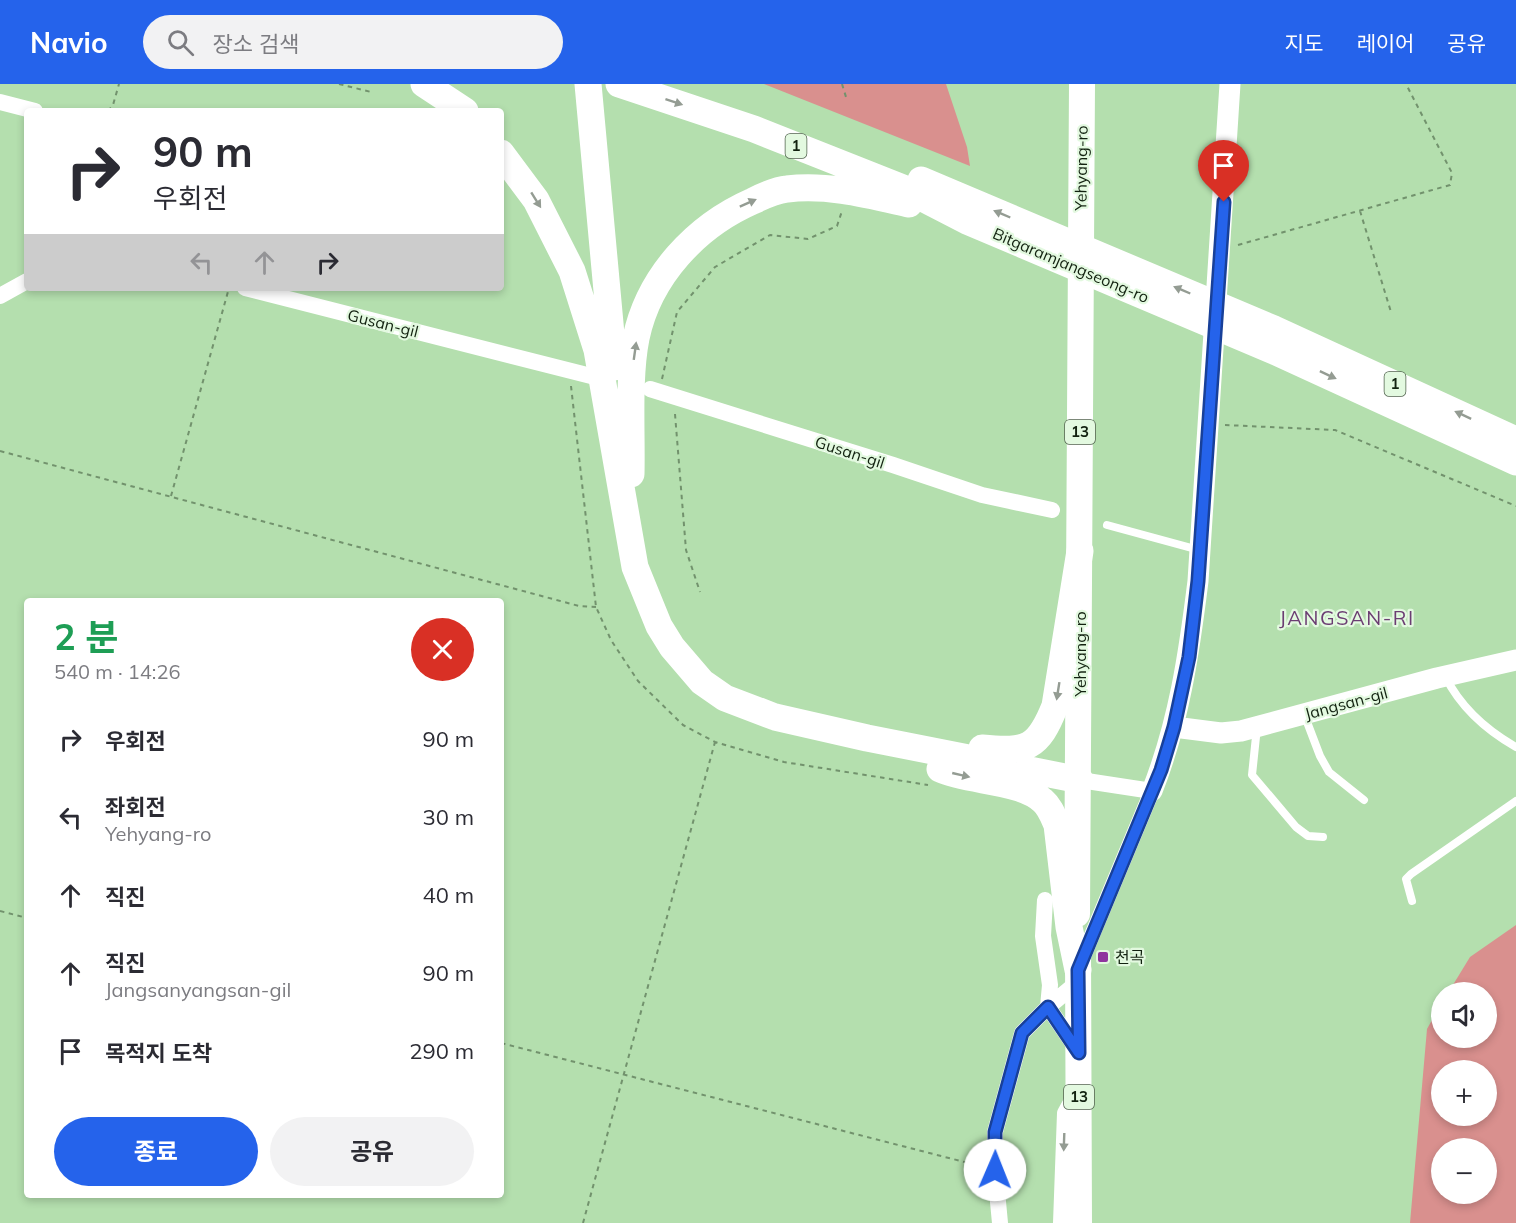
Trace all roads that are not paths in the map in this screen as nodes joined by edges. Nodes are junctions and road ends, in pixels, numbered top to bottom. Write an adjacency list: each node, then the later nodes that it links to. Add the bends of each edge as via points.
1 (424, 84): 9 (highway)
2 (588, 84): 22 (highway)
3 (619, 84): 11 (highway, Bitgaramjangseong-ro / 1, one-way to 11, via 754,129)
4 (679, 84): 11 (highway, Bitgaramjangseong-ro / 1, via 788,124)
5 (1082, 84): 24 (main road, Yehyang-ro / 13)
6 (1230, 84): 23 (street)
7 (0, 102): 8 (street)
8 (24, 108)
9 (460, 108)
10 (504, 157): 22 (highway, one-way to 22, via 536,200 572,271 597,350)
11 (960, 210): 15 (highway, Bitgaramjangseong-ro / 1); 22 (highway, one-way to 11, via 636,338 654,291 670,264 692,240 736,208 784,189 847,191)
12 (24, 283): 14 (street)
13 (257, 291): 16 (street, Gusan-gil)
14 (0, 296)
15 (1274, 340): 18 (highway, Bitgaramjangseong-ro / 1, one-way to 15); 19 (highway, Bitgaramjangseong-ro / 1, one-way to 19)
16 (591, 376)
17 (661, 392): 20 (street, Gusan-gil, via 982,495)
18 (1516, 440)
19 (1516, 462)
20 (1052, 510)
21 (1107, 525): 23 (lane)
22 (630, 536): 30 (highway, via 635,567 659,627 702,682 748,708)
23 (1200, 550): 28 (street, via 1189,657)
24 (1080, 551): 30 (highway, one-way to 30, via 1055,706 1041,737 1009,751); 32 (main road, Yehyang-ro / 13)
25 (1516, 660): 26 (street, Jangsan-gil)
26 (1445, 676): 27 (street, Jangsan-gil); 31 (lane, via 1464,707)
27 (1304, 714): 29 (street, Jangsan-gil); 34 (lane, via 1329,772)
28 (1174, 727): 29 (street, Jangsan-gil, via 1221,733); 33 (street)
29 (1257, 727): 36 (lane, via 1252,776 1296,827 1308,836)
30 (867, 738): 32 (highway); 39 (highway, one-way to 39, via 946,772 1025,790 1042,799 1057,825)
31 (1516, 747)
32 (1080, 780): 33 (street); 39 (main road, Yehyang-ro / 13)
33 (1152, 791): 39 (street)
34 (1364, 800)
35 (1516, 801): 38 (lane, via 1411,874 1406,879)
36 (1323, 837)
37 (1045, 900): 40 (street, via 1043,936 1050,985)
38 (1412, 901)
39 (1078, 976): 40 (street); 41 (main road, Yehyang-ro / 13)
40 (1048, 1007): 41 (street); 43 (street, via 1022,1033 995,1132)
41 (1079, 1053): 42 (main road, Yehyang-ro / 13)
42 (1079, 1087): 44 (street, one-way to 44, via 1065,1113); 45 (main road, Yehyang-ro / 13)
43 (1000, 1223)
44 (1061, 1223)
45 (1079, 1223)

